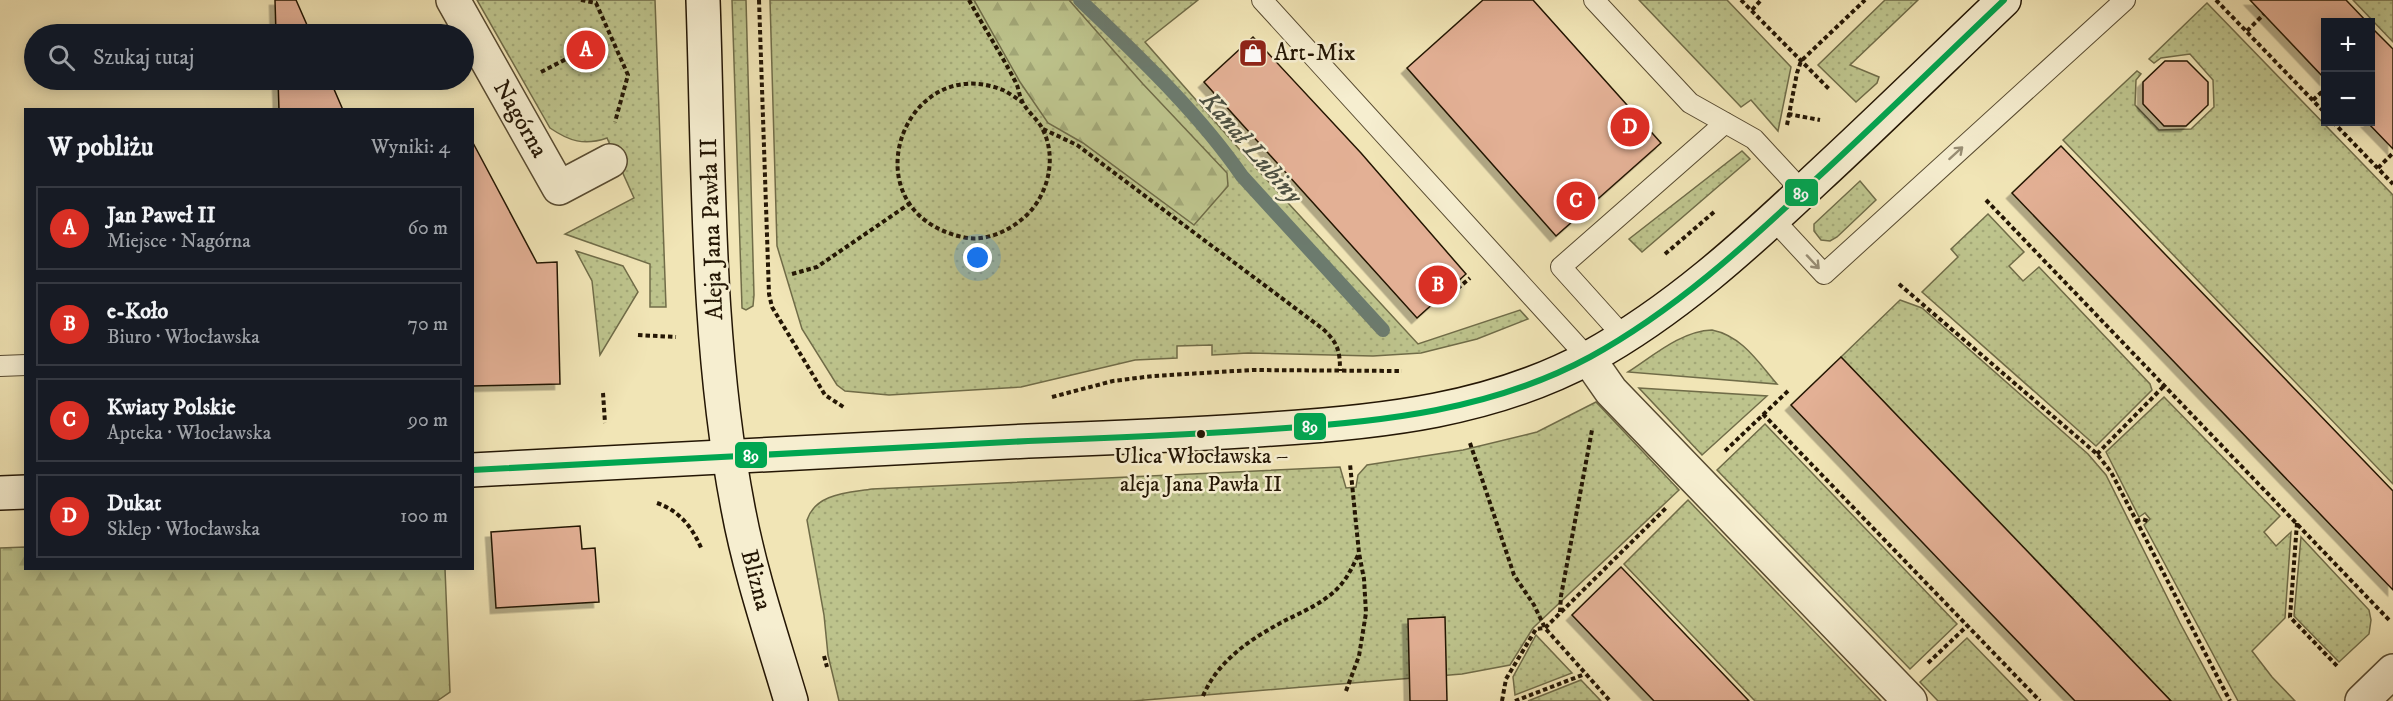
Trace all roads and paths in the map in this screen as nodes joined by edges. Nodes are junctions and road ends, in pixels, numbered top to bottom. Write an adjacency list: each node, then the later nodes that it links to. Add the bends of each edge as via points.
1 (453, 0): 16 (street, Nagórna)
2 (581, 0): 34 (path, via 596,3 628,75 610,145)
3 (704, 0): 62 (street, Aleja Jana Pawła II, via 713,297)
4 (759, 0): 56 (path, via 768,294 825,395)
5 (969, 0): 25 (path)
6 (1262, 0): 48 (lane)
7 (1594, 0): 28 (lane, via 1690,103)
8 (1741, 0): 14 (path)
9 (1761, 0): 14 (path)
10 (1865, 0): 20 (path)
11 (2004, 0): 37 (street)
12 (2125, 0): 41 (lane, one-way to 12, via 1824,274)
13 (2216, 0): 17 (path)
14 (1751, 10): 20 (path)
15 (2264, 14): 17 (path)
16 (467, 24)
17 (2247, 32): 24 (path)
18 (474, 37): 34 (street, Nagórna, via 560,188)
19 (576, 54): 19 (path, via 582,65 599,57 589,37 572,45); 21 (path)
20 (1801, 61): 22 (path); 27 (path)
21 (535, 75)
22 (1830, 90)
23 (2321, 92): 24 (path)
24 (2313, 100): 26 (path)
25 (1022, 102): 31 (path); 39 (path, via 983,85 960,85 922,104 908,120 899,140 896,162 899,184)
26 (2321, 109)
27 (1788, 114): 29 (path, via 1820,119); 33 (path)
28 (1725, 123): 33 (lane); 47 (lane, via 1561,267)
29 (1824, 124)
30 (2337, 126): 35 (path)
31 (1043, 129): 39 (path, via 1050,151 1049,174 1042,196 1029,215 1011,229 989,237 966,238 944,233 924,221); 51 (path, via 1077,145 1323,328 1338,349)
32 (2393, 153): 35 (path)
33 (1777, 157): 37 (lane)
34 (610, 161)
35 (2378, 168): 36 (path)
36 (2393, 184)
37 (1803, 192): 41 (street)
38 (1986, 200): 53 (path)
39 (909, 204): 43 (path, via 818,267)
40 (1718, 209): 42 (path)
41 (1773, 219): 47 (street, via 1675,302)
42 (1659, 259)
43 (792, 274)
44 (1899, 284): 61 (path)
45 (1458, 287): 46 (path, via 1444,300)
46 (1441, 296)
47 (1624, 337): 48 (street)
48 (1588, 358): 59 (street, via 1479,400 1438,411); 64 (street, via 1611,391)
49 (24, 365): 50 (lane)
50 (0, 366)
51 (1340, 371): 52 (path); 55 (path, via 1252,370 1144,377)
52 (1403, 371)
53 (2164, 386): 61 (path); 69 (path)
54 (1789, 390): 57 (path)
55 (1048, 398)
56 (848, 409)
57 (1763, 414): 64 (path); 73 (path)
58 (1594, 420): 71 (path)
59 (1347, 425): 62 (street); 70 (path)
60 (1470, 441): 74 (path, via 1514,575)
61 (2097, 454): 67 (path, via 2111,472)
62 (729, 456): 63 (street); 81 (street, Blizna, via 748,552)
63 (474, 470)
64 (1696, 479): 71 (path); 79 (street)
65 (24, 492): 66 (street)
66 (0, 493)
67 (2136, 521): 68 (path); 86 (path)
68 (2148, 521)
69 (2297, 524): 72 (path); 75 (path, via 2289,617)
70 (1359, 553): 78 (path, via 1366,613 1359,656); 80 (path, via 1337,589 1248,641 1211,677)
71 (1560, 612): 74 (path)
72 (2391, 622)
73 (1967, 626): 79 (path); 85 (path)
74 (1545, 628): 77 (path); 82 (path, via 1536,629 1506,679)
75 (2342, 670)
76 (2393, 671): 87 (street)
77 (1585, 674): 83 (path); 84 (path)
78 (1346, 691)
79 (1904, 695)
80 (1203, 696)
81 (791, 701)
82 (1502, 701)
83 (1515, 701)
84 (1610, 701)
85 (2040, 701)
86 (2230, 701)
87 (2362, 701)

